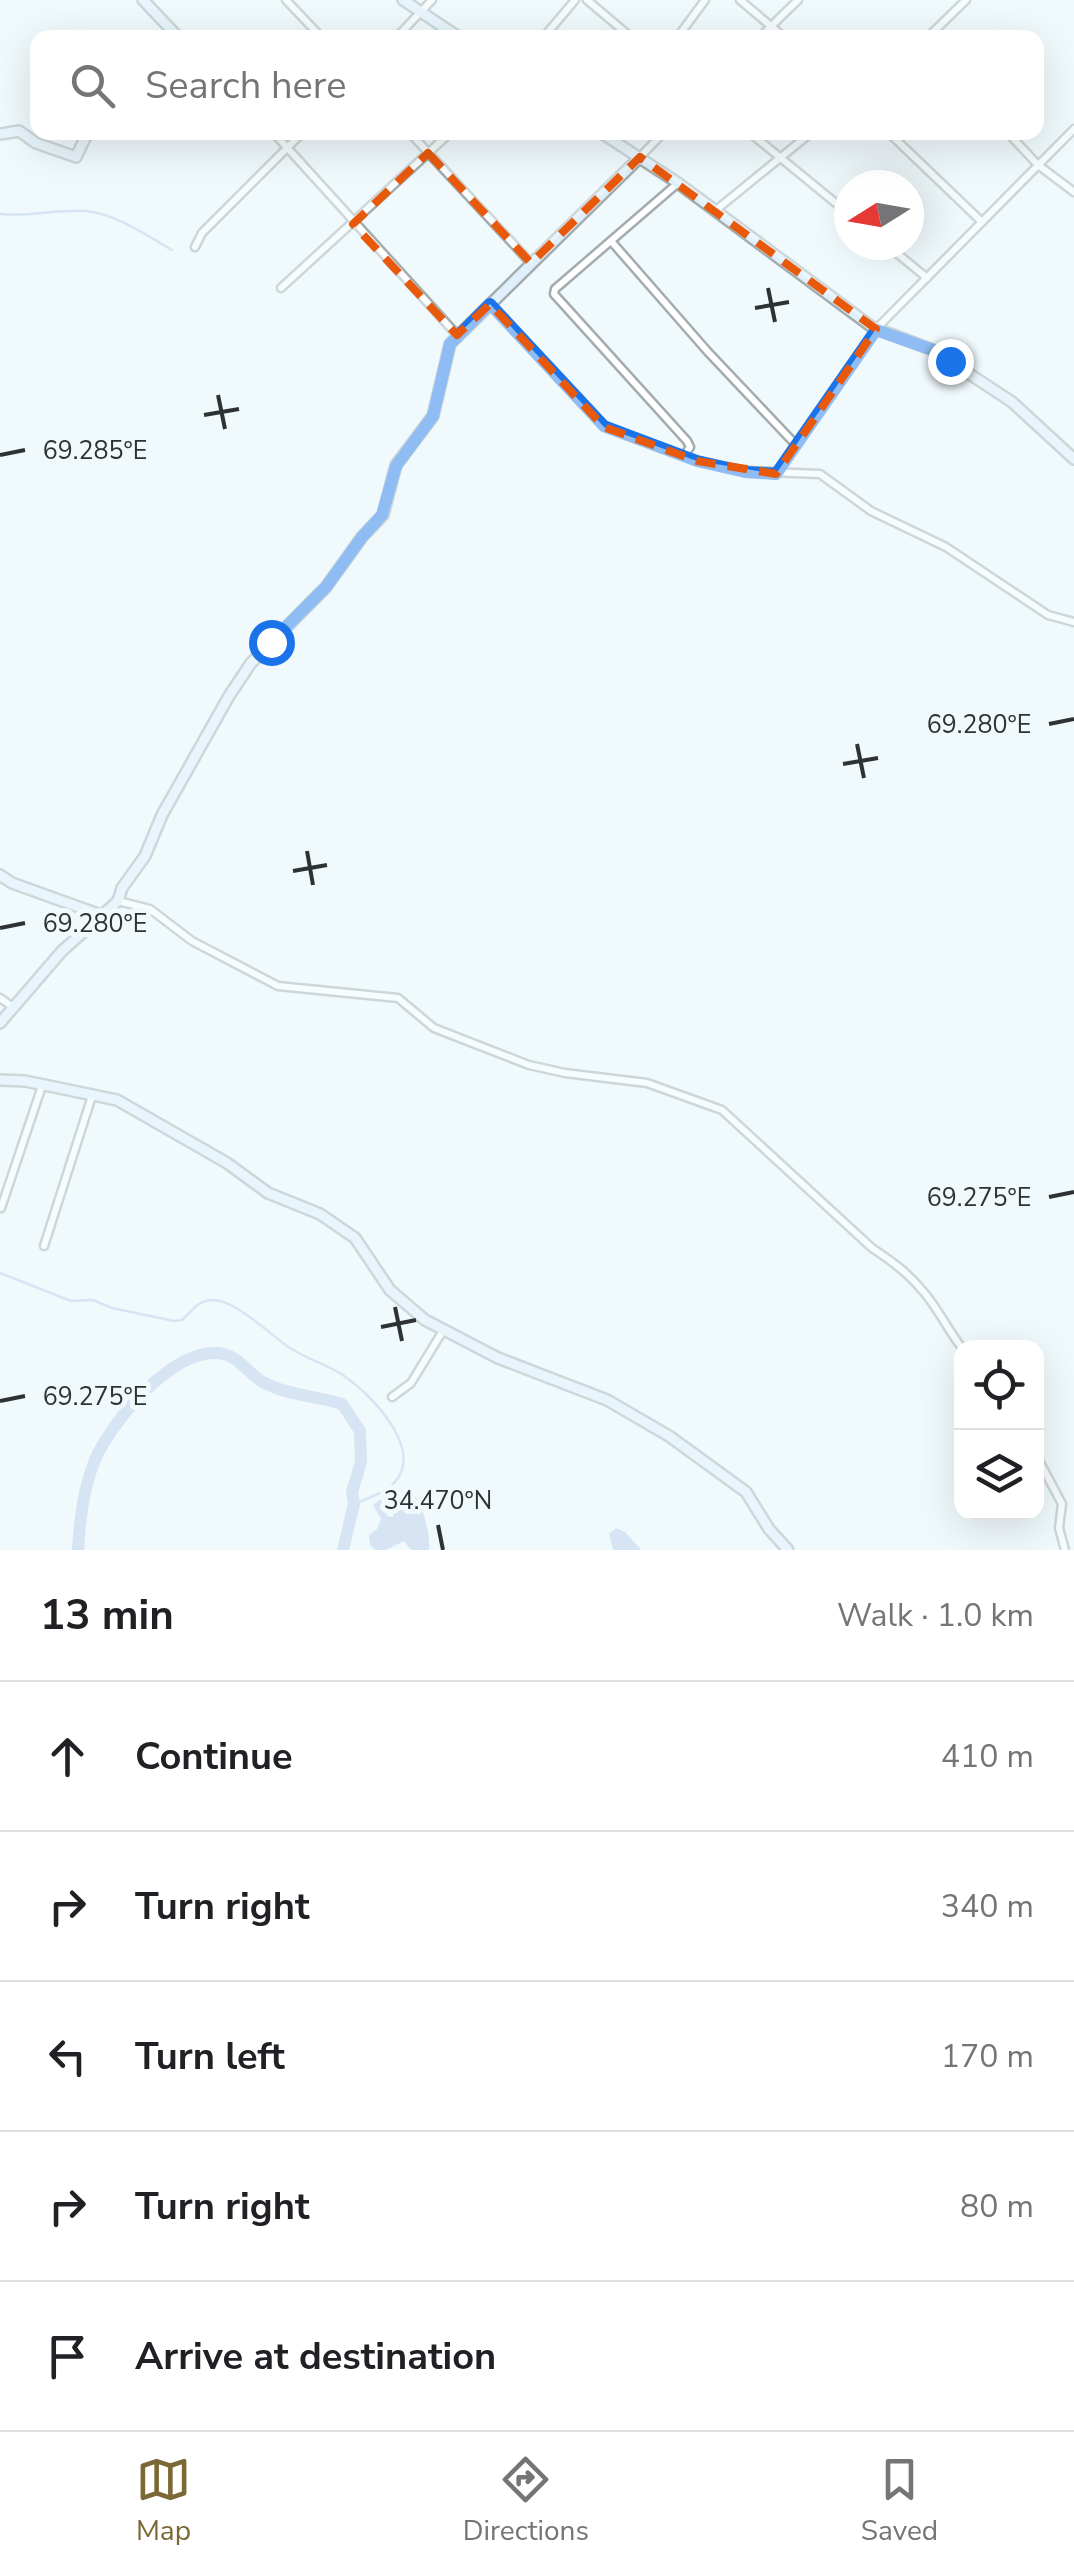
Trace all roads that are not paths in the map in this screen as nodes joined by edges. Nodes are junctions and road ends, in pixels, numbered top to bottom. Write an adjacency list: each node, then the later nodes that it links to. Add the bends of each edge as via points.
1 (143, 0): 13 (street)
2 (286, 0): 14 (street)
3 (403, 0): 11 (street)
4 (432, 0): 11 (street)
5 (574, 0): 17 (street)
6 (588, 0): 18 (street)
7 (705, 0): 19 (street)
8 (740, 0): 12 (street)
9 (798, 0): 12 (street)
10 (966, 0): 22 (street)
11 (422, 11): 15 (street); 16 (street)
12 (772, 26): 20 (street); 21 (street)
13 (171, 30)
14 (314, 30)
15 (404, 30)
16 (449, 30)
17 (550, 30)
18 (623, 30)
19 (684, 30)
20 (768, 30)
21 (776, 30)
22 (935, 30)
23 (1074, 129): 42 (street)
24 (0, 134): 25 (street, via 19,131)
25 (30, 138)
26 (33, 140): 27 (street, via 76,157)
27 (84, 140)
28 (280, 140): 38 (street)
29 (296, 140): 38 (street)
30 (416, 140): 39 (street)
31 (443, 140): 39 (street)
32 (613, 140): 40 (street)
33 (656, 140): 40 (street)
34 (759, 140): 41 (street)
35 (802, 140): 41 (street)
36 (896, 140): 47 (street)
37 (1014, 140): 42 (street)
38 (288, 148): 48 (street); 50 (street)
39 (428, 154): 48 (street); 52 (street)
40 (640, 157): 43 (street); 52 (street)
41 (781, 157): 45 (street); 46 (street)
42 (1038, 165): 44 (street); 47 (street)
43 (678, 183): 46 (street); 49 (street)
44 (1074, 192)
45 (834, 201)
46 (716, 210): 56 (street)
47 (982, 222): 53 (street)
48 (353, 224): 54 (street); 57 (street)
49 (611, 241): 58 (street); 59 (street, via 554,294 687,441)
50 (195, 247)
51 (905, 260): 53 (street)
52 (530, 263): 55 (street)
53 (927, 278): 56 (street)
54 (281, 288)
55 (490, 304): 57 (street); 59 (street, via 604,426)
56 (876, 330): 58 (street); 60 (street, via 950,361 1012,402)
57 (457, 334): 64 (street, via 433,416 396,466 382,515 229,696)
58 (796, 444): 61 (street)
59 (684, 456): 61 (street)
60 (1074, 460)
61 (776, 474): 62 (street, via 820,474 870,511 946,546 1048,614)
62 (1074, 622)
63 (0, 875): 65 (street)
64 (118, 901): 65 (street); 75 (street, via 150,909 192,941 278,986 398,998 434,1028 529,1065 647,1083 722,1110 911,1278)
65 (100, 915): 67 (street)
66 (0, 998): 67 (street)
67 (14, 1007): 68 (street)
68 (0, 1023)
69 (0, 1080): 70 (street)
70 (42, 1086): 71 (street); 72 (street)
71 (92, 1096): 73 (street); 74 (street, via 117,1100 268,1193 320,1214 355,1238 409,1308)
72 (2, 1208)
73 (44, 1246)
74 (444, 1330): 76 (street, via 411,1384); 78 (street, via 607,1400 669,1436 746,1492)
75 (955, 1340)
76 (392, 1397)
77 (1044, 1470): 79 (street, via 1062,1504 1059,1528)
78 (788, 1550)
79 (1066, 1550)

